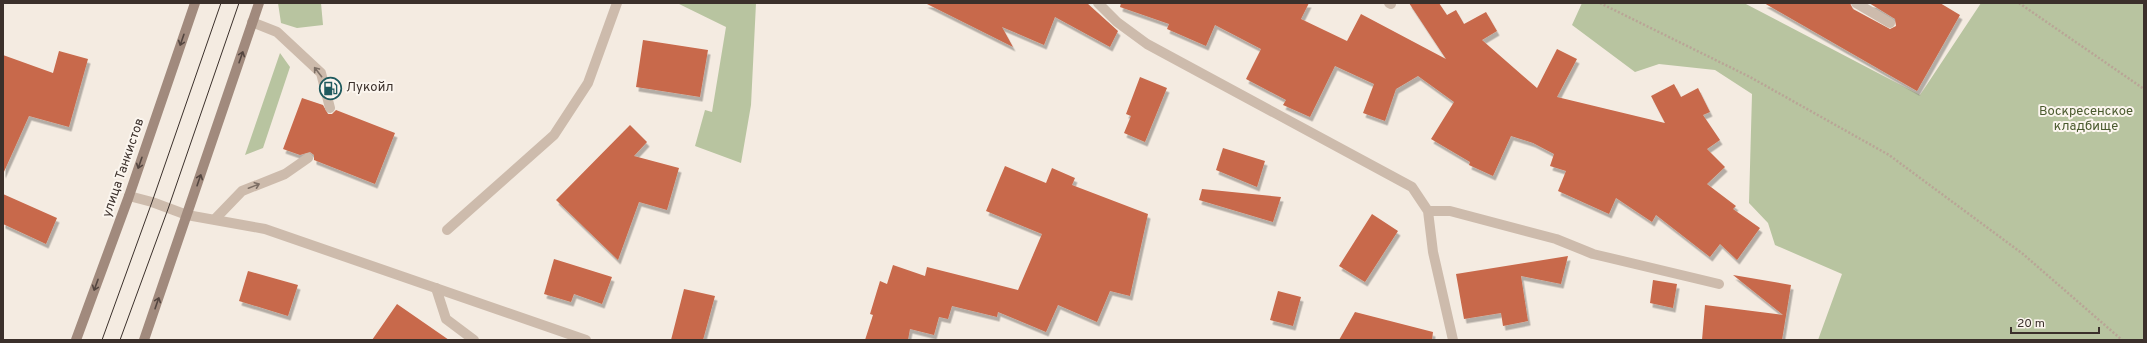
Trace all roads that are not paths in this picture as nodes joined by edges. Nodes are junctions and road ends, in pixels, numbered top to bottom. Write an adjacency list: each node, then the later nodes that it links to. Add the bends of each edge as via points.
1 (195, 3): 10 (main road, улица Танкистов, one-way to 10)
2 (259, 3): 6 (main road)
3 (617, 3): 14 (street, via 588,83 554,135)
4 (1098, 3): 11 (street, via 1117,22 1147,44 1412,187)
5 (1856, 3): 7 (street)
6 (252, 22): 8 (street, one-way to 6, via 321,73 277,32); 12 (main road, one-way to 6)
7 (1890, 23)
8 (330, 108)
9 (308, 158): 13 (street, one-way to 9, via 242,190 285,174)
10 (129, 196): 12 (street); 17 (main road, улица Танкистов, one-way to 17)
11 (1428, 211): 15 (street, via 1450,211 1556,239 1593,254); 21 (street, via 1433,252)
12 (187, 215): 13 (street); 18 (main road, one-way to 12)
13 (214, 219): 16 (street, via 265,229)
14 (447, 230)
15 (1719, 284)
16 (436, 288): 19 (street, via 446,319); 20 (street)
17 (76, 340)
18 (144, 340)
19 (474, 340)
20 (586, 340)
21 (1453, 340)

